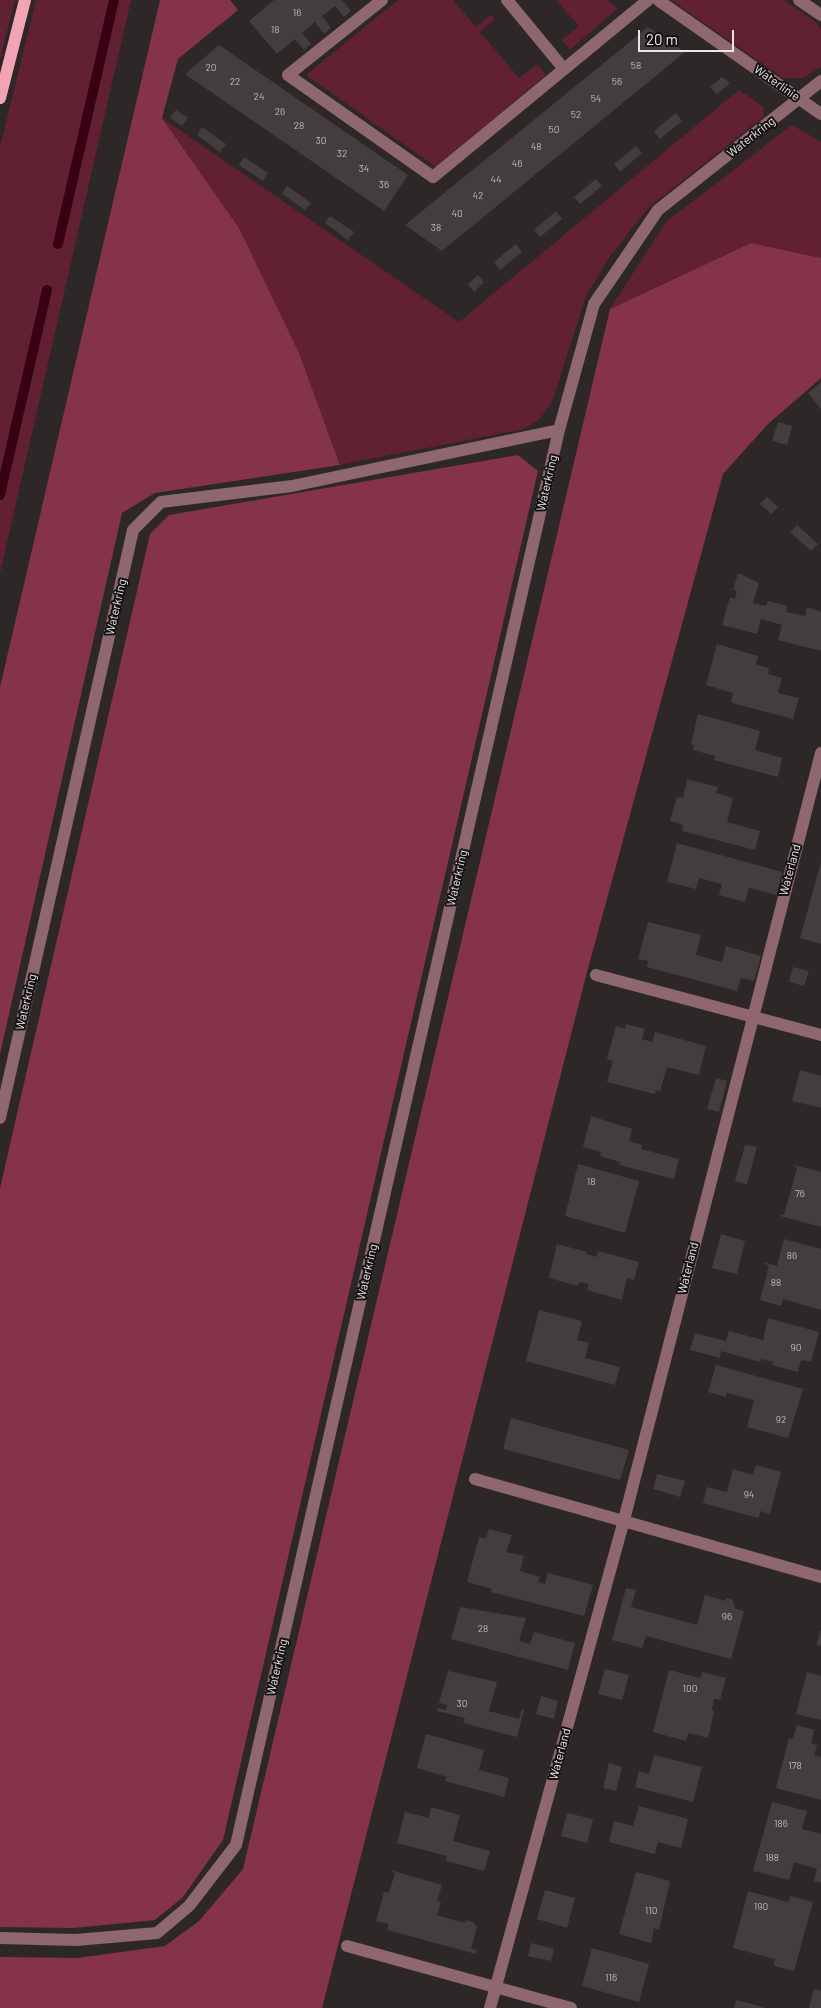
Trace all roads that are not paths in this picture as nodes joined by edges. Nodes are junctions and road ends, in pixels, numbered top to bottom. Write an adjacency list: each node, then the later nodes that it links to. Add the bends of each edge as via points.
1 (25, 0): 10 (main road)
2 (382, 0): 8 (street, via 288,75 433,177)
3 (507, 0): 8 (street)
4 (648, 0): 8 (street)
5 (658, 0): 11 (street, Waterlinie)
6 (799, 0): 7 (street)
7 (821, 15)
8 (564, 69)
9 (821, 81): 11 (street, Waterkring)
10 (0, 98)
11 (801, 100): 12 (street, Waterlinie); 13 (street, Waterkring, via 658,210 594,304)
12 (821, 114)
13 (560, 430): 18 (street, Waterkring, via 292,486 161,502 133,530); 22 (street, Waterkring, via 236,1845 189,1906 157,1933 76,1940)
14 (821, 754): 16 (street, Waterland)
15 (596, 975): 16 (street)
16 (752, 1016): 17 (street); 20 (street, Waterland)
17 (821, 1035)
18 (0, 1118)
19 (475, 1479): 20 (street)
20 (624, 1520): 21 (street); 24 (street, Waterland)
21 (821, 1578)
22 (0, 1938)
23 (347, 1946): 24 (street)
24 (496, 1987): 25 (street, Waterland); 26 (street)
25 (490, 2008)
26 (571, 2008)

